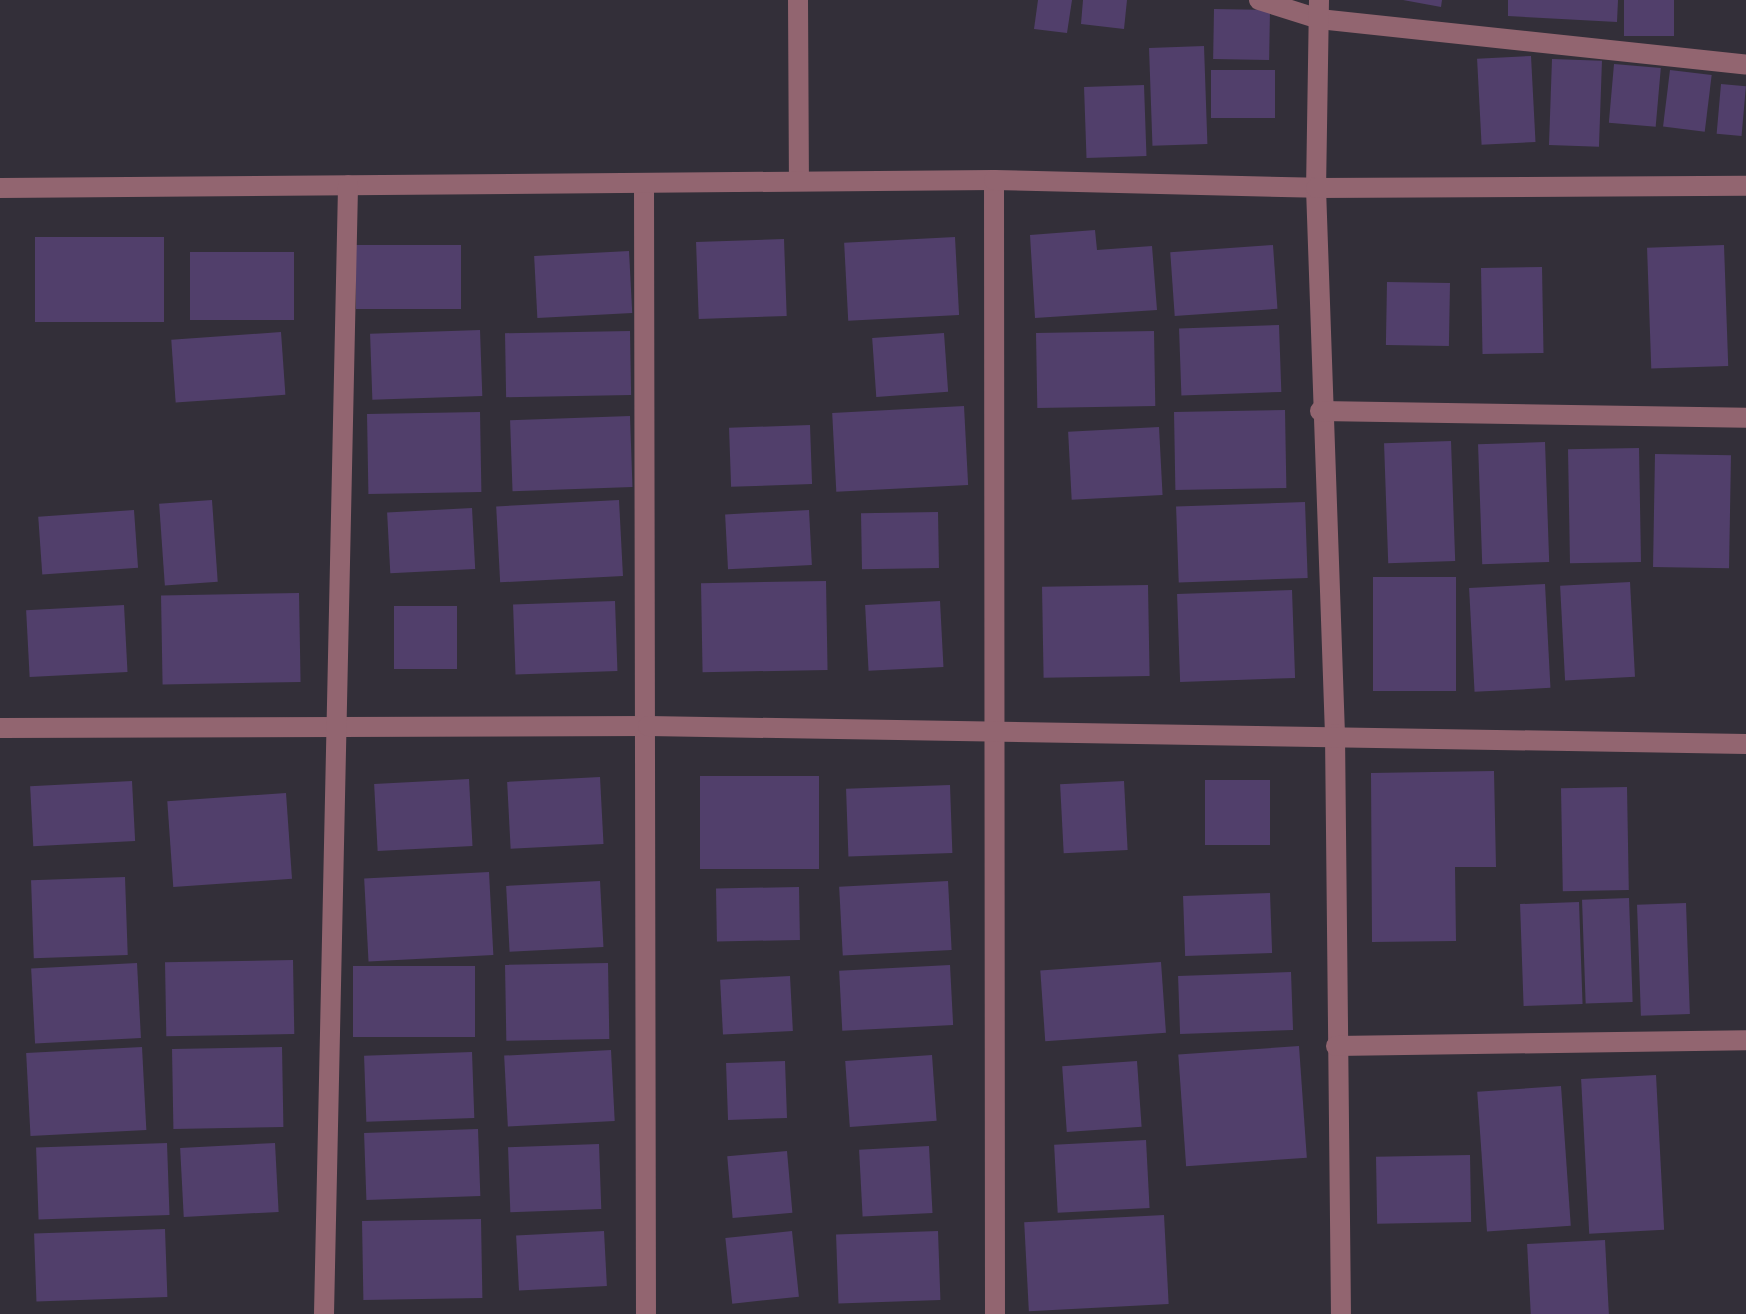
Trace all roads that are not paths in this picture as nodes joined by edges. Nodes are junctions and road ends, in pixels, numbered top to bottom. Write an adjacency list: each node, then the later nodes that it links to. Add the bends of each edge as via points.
1 (798, 0): 6 (street)
2 (1259, 0): 3 (street)
3 (1319, 10): 4 (street); 11 (street)
4 (1746, 65)
5 (994, 180): 6 (street); 11 (street); 17 (street)
6 (799, 181): 7 (street)
7 (644, 183): 8 (street); 14 (street)
8 (348, 185): 10 (street); 16 (street)
9 (1746, 186): 11 (street)
10 (0, 188)
11 (1316, 188): 12 (street)
12 (1320, 411): 13 (street); 18 (street)
13 (1746, 418)
14 (648, 726): 16 (street); 17 (street); 23 (street)
15 (0, 728): 16 (street)
16 (337, 730): 22 (street)
17 (993, 733): 18 (street); 24 (street)
18 (1335, 734): 19 (street); 21 (street)
19 (1746, 744)
20 (1746, 1040): 21 (street)
21 (1336, 1046): 25 (street)
22 (324, 1314)
23 (646, 1314)
24 (995, 1314)
25 (1341, 1314)

